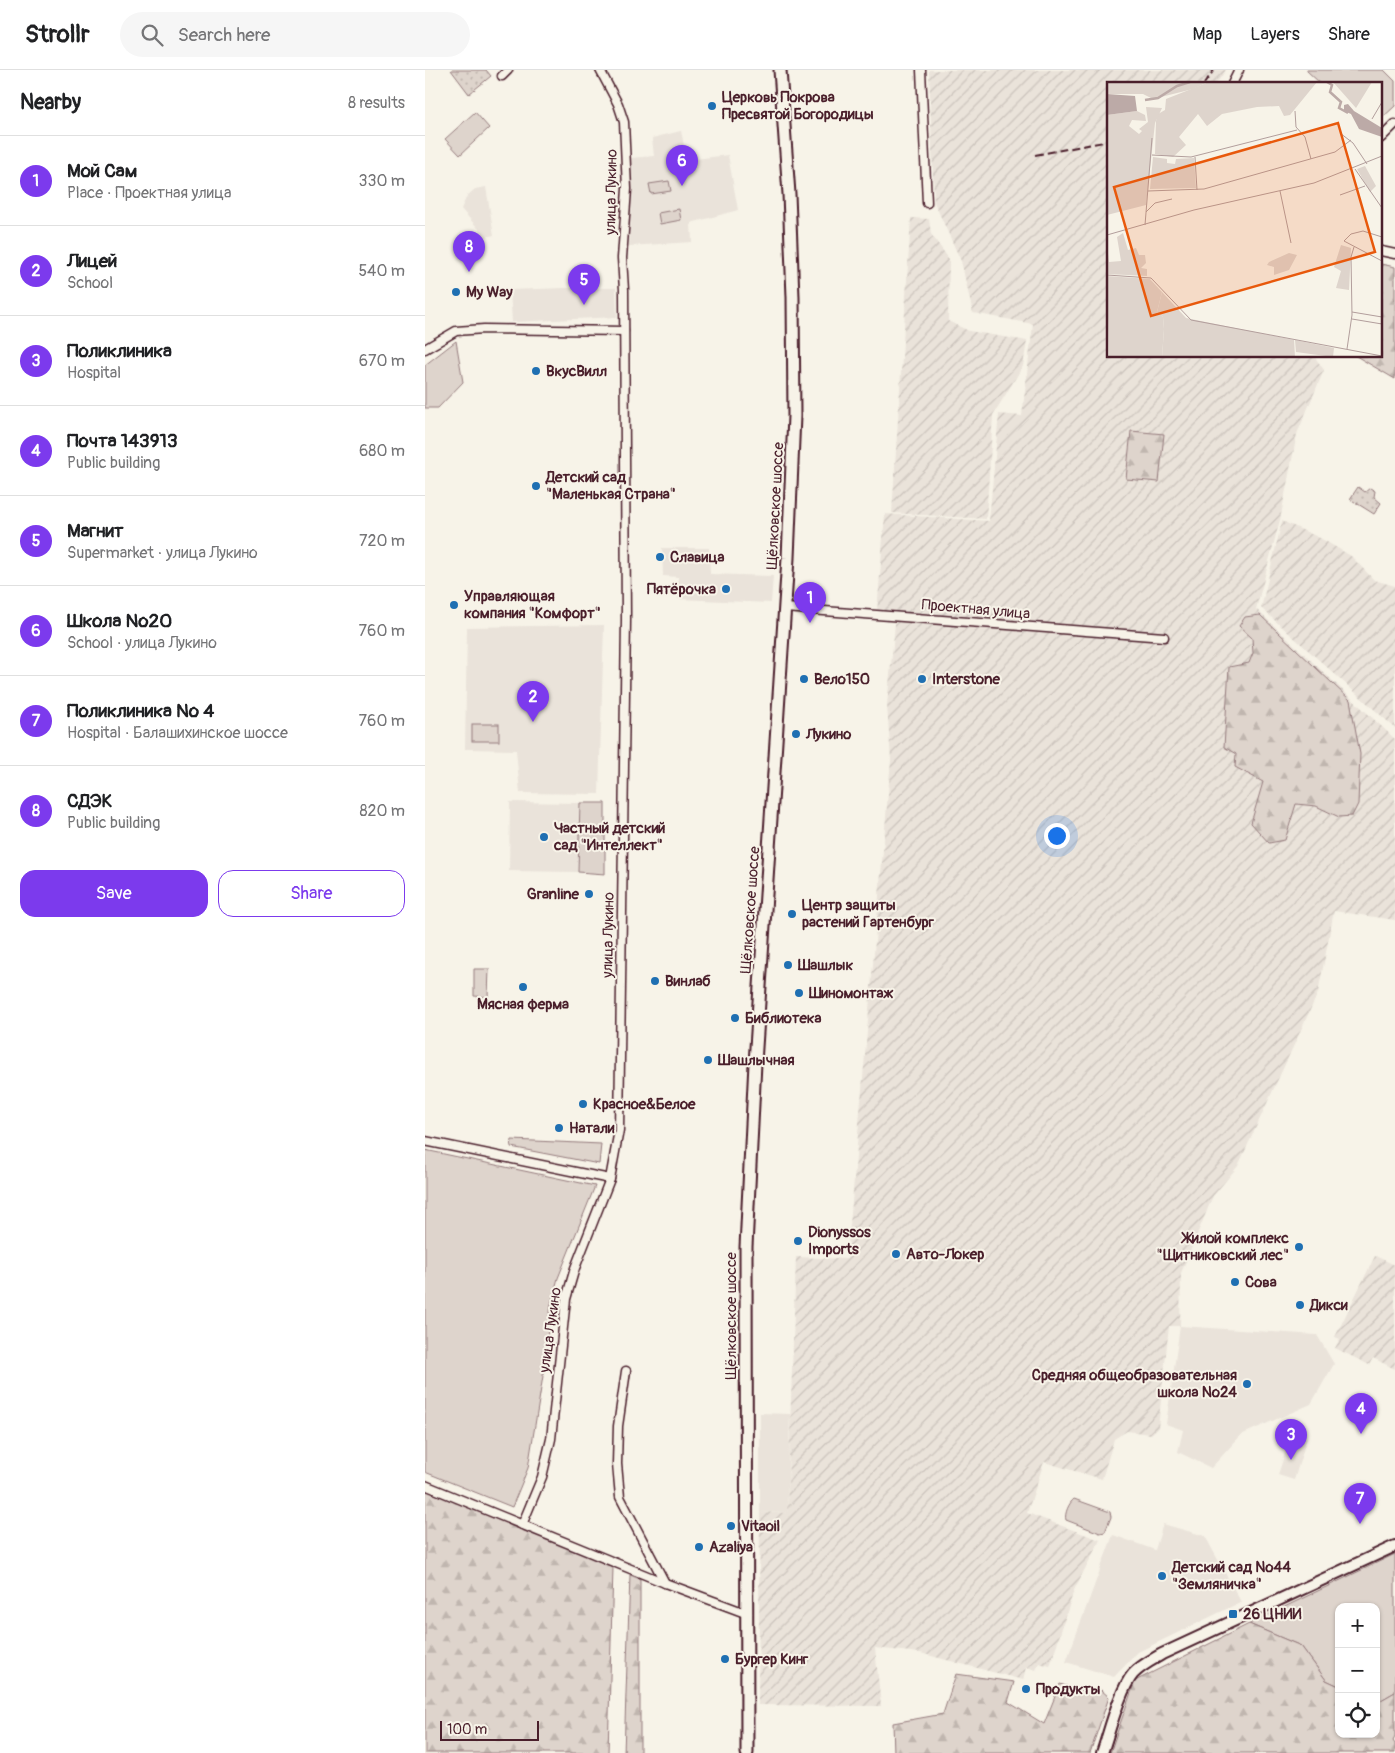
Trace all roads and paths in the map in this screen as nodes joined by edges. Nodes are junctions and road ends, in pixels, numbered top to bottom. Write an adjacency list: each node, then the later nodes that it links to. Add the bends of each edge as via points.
1 (509, 70): 6 (street)
2 (600, 70): 11 (street, улица Лукино, via 624,122 627,189 623,258)
3 (780, 70): 13 (main road, Щёлковское шоссе, via 789,194 794,361)
4 (921, 70): 10 (street)
5 (1239, 70): 7 (street)
6 (502, 76)
7 (1233, 82)
8 (1395, 124): 9 (street)
9 (1383, 136)
10 (927, 203)
11 (624, 331): 12 (street, via 456,331); 16 (street, улица Лукино, via 626,618 619,1107)
12 (425, 349)
13 (785, 608): 14 (street, Проектная улица); 22 (main road, Щёлковское шоссе, via 746,1247)
14 (1164, 638)
15 (425, 1141): 16 (street)
16 (610, 1179): 19 (street, улица Лукино, via 577,1261 566,1299 551,1439 542,1477)
17 (626, 1371): 21 (street, via 618,1426 620,1497)
18 (425, 1485): 19 (street)
19 (522, 1525): 21 (street)
20 (1395, 1546): 24 (main road, via 1141,1666 1124,1689)
21 (665, 1583): 22 (street)
22 (748, 1614): 23 (main road, Щёлковское шоссе)
23 (747, 1753)
24 (1102, 1753)

